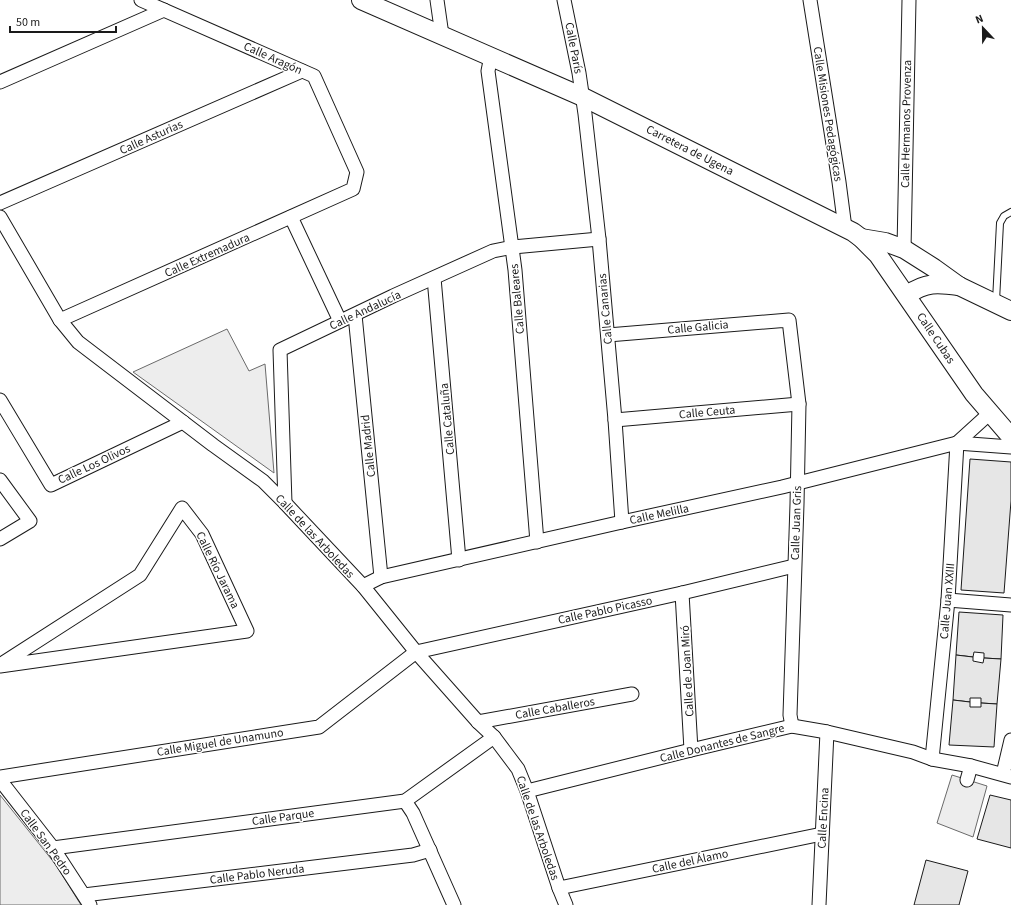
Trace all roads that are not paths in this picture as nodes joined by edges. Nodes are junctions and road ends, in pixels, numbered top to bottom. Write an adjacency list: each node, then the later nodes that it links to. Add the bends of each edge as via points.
1 (141, 0): 7 (street, Calle Aragón)
2 (361, 0): 8 (main road, Carretera de Ugena)
3 (437, 0): 8 (street)
4 (564, 0): 12 (street, Calle París)
5 (810, 0): 18 (street, Calle Misiones Pedagógicas)
6 (909, 0): 22 (street, Calle Hermanos Provenza)
7 (164, 10): 10 (street, Calle Aragón); 11 (street)
8 (442, 35): 9 (main road, Carretera de Ugena)
9 (492, 56): 12 (main road, Carretera de Ugena); 21 (street, Calle Baleares, via 488,71)
10 (302, 71): 13 (street, Calle Aragón, via 314,76 357,172); 14 (street, Calle Asturias)
11 (0, 82)
12 (583, 97): 18 (main road, Carretera de Ugena); 20 (street, Calle Canarias)
13 (353, 190): 17 (street, Calle Extremadura)
14 (0, 203)
15 (1011, 212): 26 (lane, via 1004,216 1000,223)
16 (0, 217): 28 (street, Calle de las Arboledas)
17 (291, 217): 28 (street, Calle Extremadura); 30 (street)
18 (845, 228): 19 (main road, Carretera de Ugena)
19 (862, 238): 22 (main road, Carretera de Ugena); 25 (main road, Calle Cubas, via 878,255)
20 (599, 239): 21 (street, Calle Andalucía); 31 (street, Calle Canarias)
21 (513, 248): 23 (street, Calle Andalucía, via 493,251); 45 (street, Calle Baleares)
22 (904, 248): 24 (main road, Carretera de Ugena)
23 (434, 278): 27 (street, Calle Andalucía); 46 (street, Calle Cataluña)
24 (959, 286): 25 (main road, via 933,284 916,288); 26 (main road, Carretera de Ugena)
25 (907, 295): 34 (main road, Calle Cubas, via 961,376)
26 (1004, 307)
27 (355, 315): 30 (street, Calle Andalucía); 48 (street, Calle Madrid)
28 (60, 320): 36 (street, Calle de las Arboledas, via 78,342)
29 (789, 320): 31 (street, Calle Galicia); 33 (street, Calle Juan Gris)
30 (340, 321): 42 (street, Calle Andalucía, via 280,350)
31 (608, 335): 35 (street, Calle Canarias)
32 (0, 400): 36 (street, Calle Los Olivos, via 51,485)
33 (799, 404): 35 (street, Calle Ceuta); 41 (street, Calle Juan Gris)
34 (990, 413): 37 (main road, Calle Cubas); 38 (street, Calle Melilla)
35 (615, 420): 43 (street, Calle Canarias)
36 (183, 422): 42 (street, Calle de las Arboledas, via 263,481)
37 (1011, 437)
38 (957, 443): 39 (street, Calle Melilla); 41 (street, Calle Melilla); 51 (street, Calle Juan XXIII)
39 (1011, 447)
40 (0, 480): 44 (street, via 30,521)
41 (797, 483): 43 (street, Calle Melilla); 47 (street, Calle Juan Gris)
42 (285, 503): 49 (street, Calle de las Arboledas)
43 (622, 522): 45 (street, Calle Melilla)
44 (0, 539)
45 (537, 542): 46 (street, Calle Melilla)
46 (459, 560): 48 (street, Calle Melilla)
47 (794, 566): 50 (street, Calle Pablo Picasso); 57 (street, Calle Juan Gris, via 790,715)
48 (380, 577): 49 (street, Calle Melilla)
49 (363, 586): 53 (street, Calle de las Arboledas)
50 (682, 593): 53 (street, Calle Pablo Picasso); 61 (street, Calle de Joan Miró)
51 (948, 600): 52 (street); 62 (street, Calle Juan XXIII)
52 (1011, 605)
53 (416, 652): 56 (street, Calle de las Arboledas); 65 (street, Calle Miguel de Unamuno, via 319,727)
54 (0, 665): 54 (street, Calle Río Jarama, via 140,575 182,508 202,534 247,631)
55 (632, 694): 56 (street, Calle Caballeros)
56 (478, 722): 59 (street, Calle de las Arboledas)
57 (792, 726): 58 (street, Calle Donantes de Sangre); 61 (street, Calle Donantes de Sangre)
58 (827, 732): 62 (street, Calle Donantes de Sangre, via 914,752); 70 (street, Calle Encina)
59 (494, 737): 68 (street, Calle de las Arboledas, via 518,769); 69 (street, Calle Parque)
60 (1011, 740): 64 (street)
61 (691, 750): 68 (street, Calle Donantes de Sangre)
62 (932, 759): 63 (street, Calle Donantes de Sangre)
63 (971, 766): 64 (street, Calle Donantes de Sangre); 67 (street)
64 (1007, 776)
65 (0, 777)
66 (0, 780): 71 (street, Calle San Pedro)
67 (967, 780)
68 (527, 791): 73 (street, Calle de las Arboledas)
69 (405, 801): 71 (street, Calle Parque); 72 (street)
70 (822, 834): 73 (street, Calle del Álamo); 77 (street, Calle Encina)
71 (53, 848): 74 (street, Calle San Pedro)
72 (430, 850): 74 (street, Calle Pablo Neruda, via 413,855); 75 (street)
73 (559, 888): 76 (street, Calle de las Arboledas)
74 (87, 900)
75 (454, 905)
76 (566, 905)
77 (819, 905)

